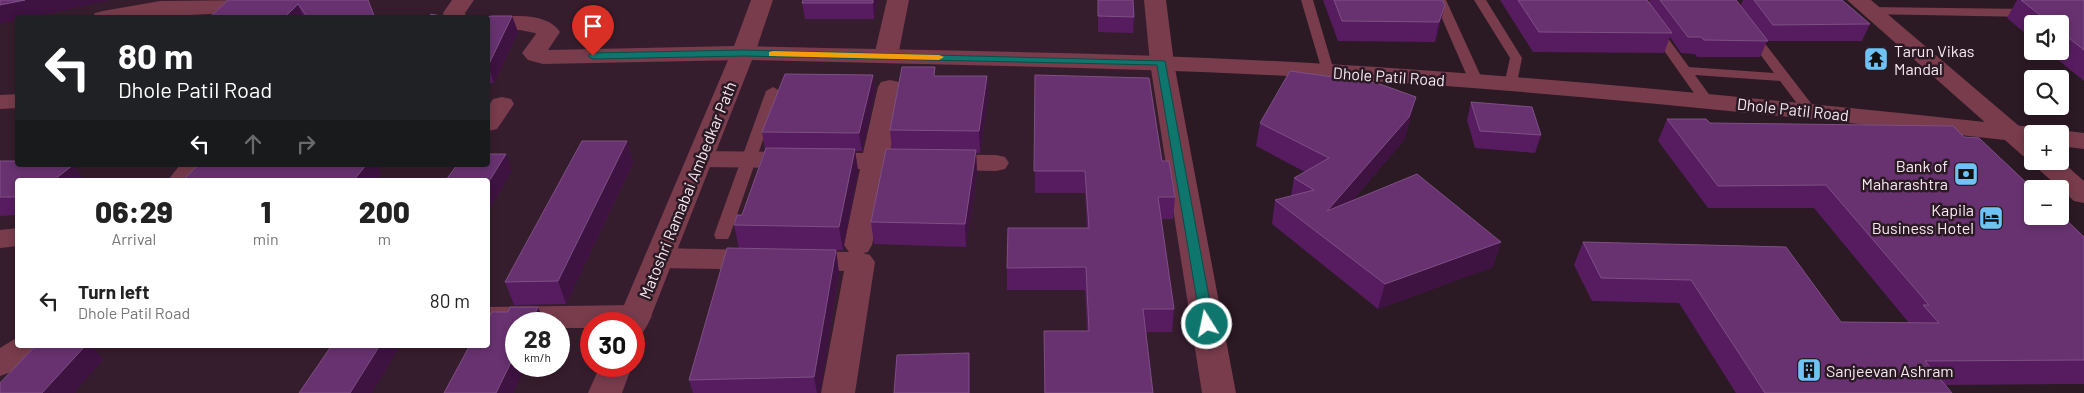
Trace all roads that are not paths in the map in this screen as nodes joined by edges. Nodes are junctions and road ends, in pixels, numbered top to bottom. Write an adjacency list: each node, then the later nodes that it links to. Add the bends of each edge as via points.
1 (463, 0): 14 (street)
2 (762, 0): 17 (street, Matoshri Ramabai Ambedkar Path)
3 (898, 0): 18 (street)
4 (1155, 0): 19 (street)
5 (1307, 0): 20 (lane)
6 (1440, 0): 23 (lane)
7 (1480, 0): 24 (lane, via 1516,58)
8 (1640, 0): 21 (lane, via 1636,4)
9 (1864, 5): 13 (lane); 33 (street)
10 (276, 6): 12 (street)
11 (116, 10): 12 (street, via 160,8)
12 (230, 12)
13 (2037, 13)
14 (454, 15)
15 (1742, 22): 22 (lane)
16 (490, 24): 17 (street, Dhole Patil Road, via 542,26 549,32 534,52 543,56)
17 (743, 53): 18 (street, Dhole Patil Road); 36 (street, Matoshri Ramabai Ambedkar Path)
18 (886, 56): 19 (street, Dhole Patil Road)
19 (1162, 63): 20 (street, Dhole Patil Road); 57 (street)
20 (1328, 72): 23 (street, Dhole Patil Road)
21 (1686, 72): 22 (lane); 27 (lane)
22 (1783, 77): 31 (lane)
23 (1477, 82): 24 (street, Dhole Patil Road)
24 (1511, 85): 27 (street, Dhole Patil Road)
25 (890, 87): 38 (street)
26 (773, 91): 37 (lane)
27 (1706, 100): 31 (street, Dhole Patil Road)
28 (15, 101): 29 (street)
29 (0, 102)
30 (502, 104): 32 (street)
31 (1810, 111): 33 (street, Dhole Patil Road)
32 (490, 121)
33 (2023, 134)
34 (2069, 139): 35 (street)
35 (2084, 141)
36 (700, 159): 37 (street); 48 (street, Matoshri Ramabai Ambedkar Path)
37 (748, 159): 38 (street); 44 (lane)
38 (875, 161): 39 (street); 47 (street)
39 (996, 163)
40 (193, 167): 42 (street)
41 (2055, 170): 43 (street)
42 (183, 178)
43 (2084, 195)
44 (722, 235)
45 (15, 237): 46 (street)
46 (0, 239)
47 (858, 245)
48 (659, 258): 49 (street, Matoshri Ramabai Ambedkar Path); 56 (street, via 860,262)
49 (637, 312)
50 (490, 318): 51 (street)
51 (580, 319)
52 (24, 348): 53 (street)
53 (0, 364)
54 (612, 377): 55 (street)
55 (605, 393)
56 (838, 393)
57 (1219, 393)

